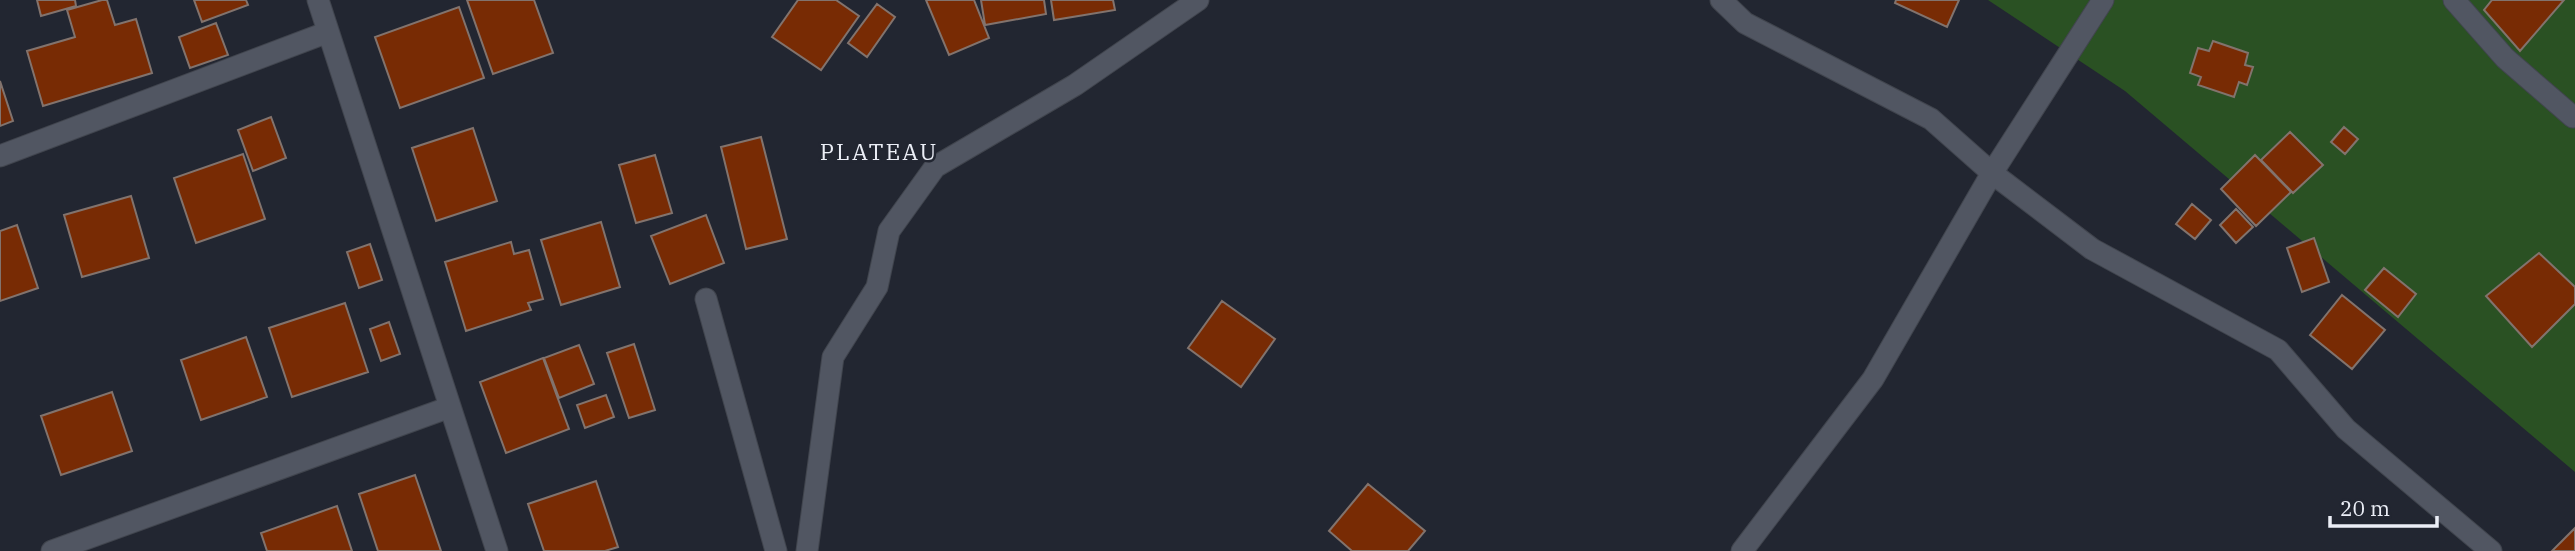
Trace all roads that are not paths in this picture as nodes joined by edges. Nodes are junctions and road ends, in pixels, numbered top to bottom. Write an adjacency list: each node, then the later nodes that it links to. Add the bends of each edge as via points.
1 (318, 0): 6 (street)
2 (1198, 0): 15 (street, via 1075,85 935,167 889,231 877,287 833,357)
3 (1721, 0): 9 (street, via 1745,23 1931,119)
4 (2103, 0): 9 (street)
5 (2454, 0): 7 (street, via 2505,58)
6 (328, 32): 8 (street); 11 (street)
7 (2573, 117)
8 (0, 156)
9 (1993, 173): 16 (street, via 1873,379); 17 (street, via 2092,249 2278,351 2346,429)
10 (706, 299): 14 (street)
11 (450, 407): 12 (street); 13 (street)
12 (52, 551)
13 (497, 551)
14 (776, 551)
15 (807, 551)
16 (1742, 551)
17 (2491, 551)

